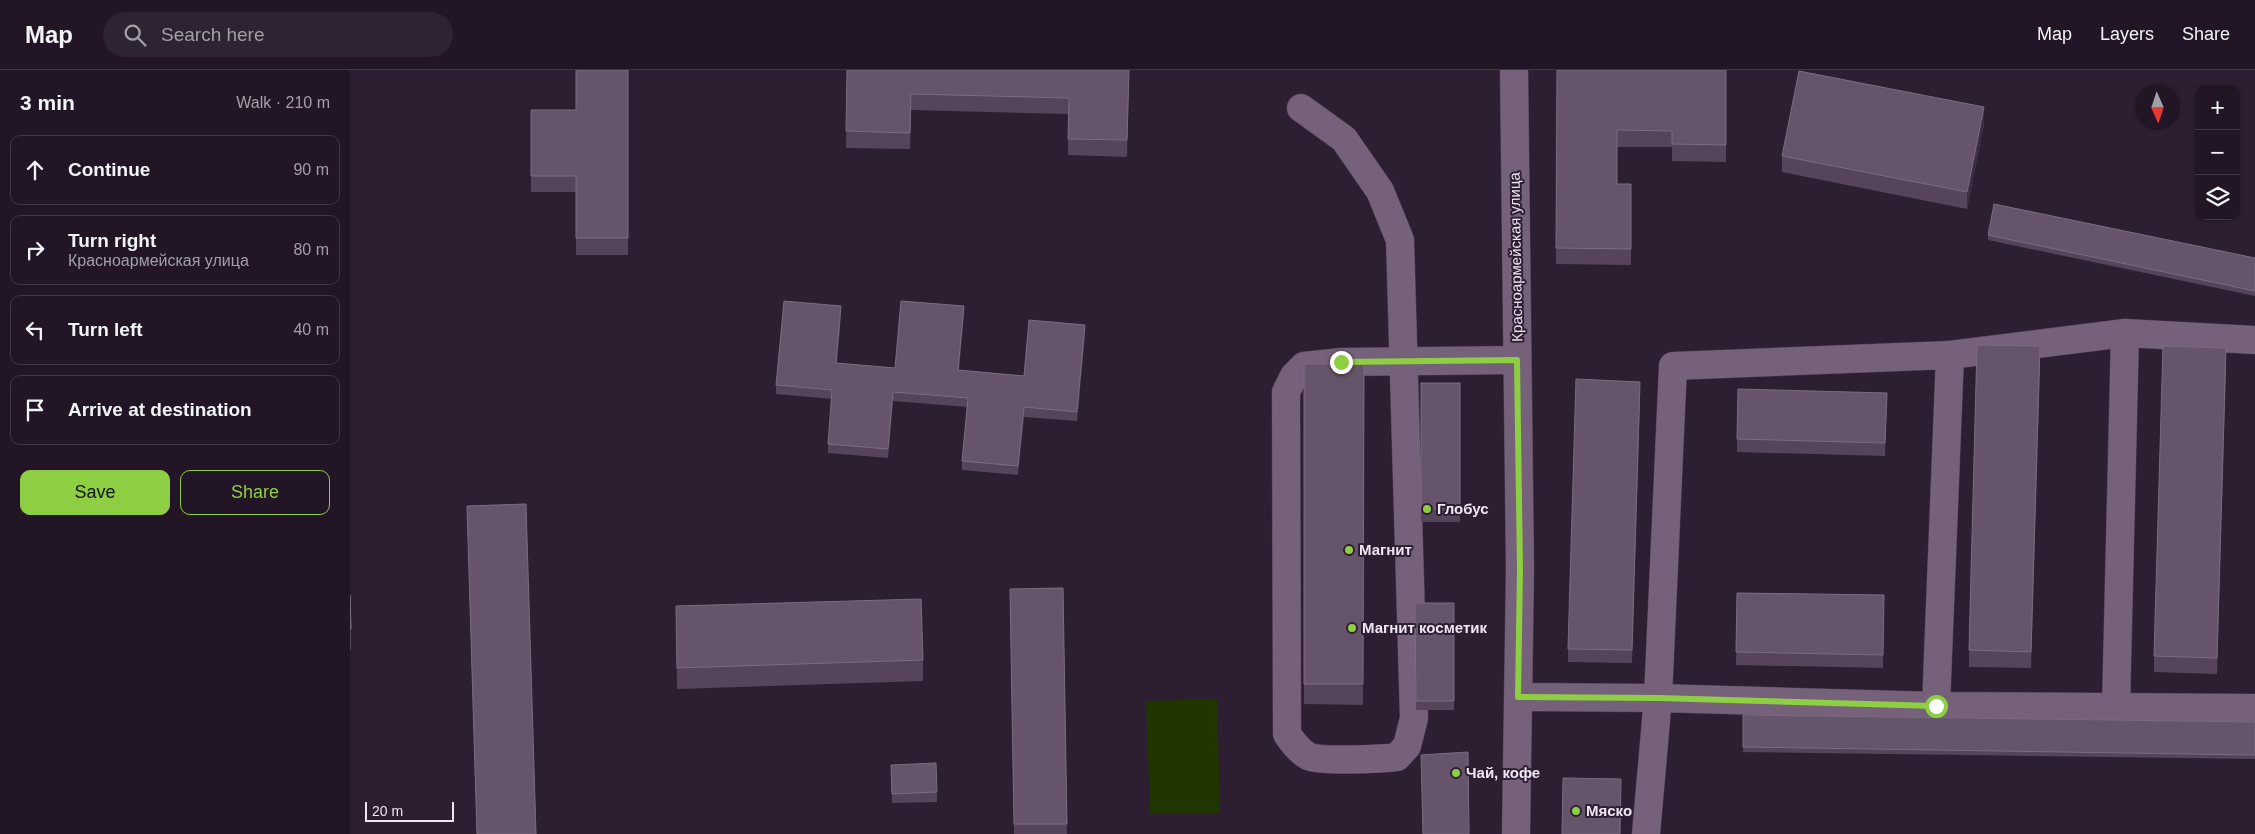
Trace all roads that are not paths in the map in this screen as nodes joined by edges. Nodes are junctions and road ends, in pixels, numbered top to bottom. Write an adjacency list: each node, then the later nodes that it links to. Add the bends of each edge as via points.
1 (1514, 70): 6 (street, Красноармейская улица)
2 (1301, 108): 7 (street, via 1344,139 1380,191 1400,240)
3 (2125, 333): 4 (street); 5 (street); 11 (street)
4 (2255, 340)
5 (1950, 355): 9 (street, via 1672,366); 10 (street)
6 (1517, 360): 7 (street); 8 (street, Красноармейская улица)
7 (1404, 361): 7 (street, via 1304,366 1294,376 1286,392 1287,734 1298,749 1310,757 1376,760 1397,757 1407,746 1412,727)
8 (1518, 697): 9 (street); 13 (street, Красноармейская улица)
9 (1658, 698): 10 (street); 14 (street)
10 (1936, 706): 11 (street)
11 (2116, 707): 12 (street)
12 (2255, 708)
13 (1516, 834)
14 (1646, 834)

